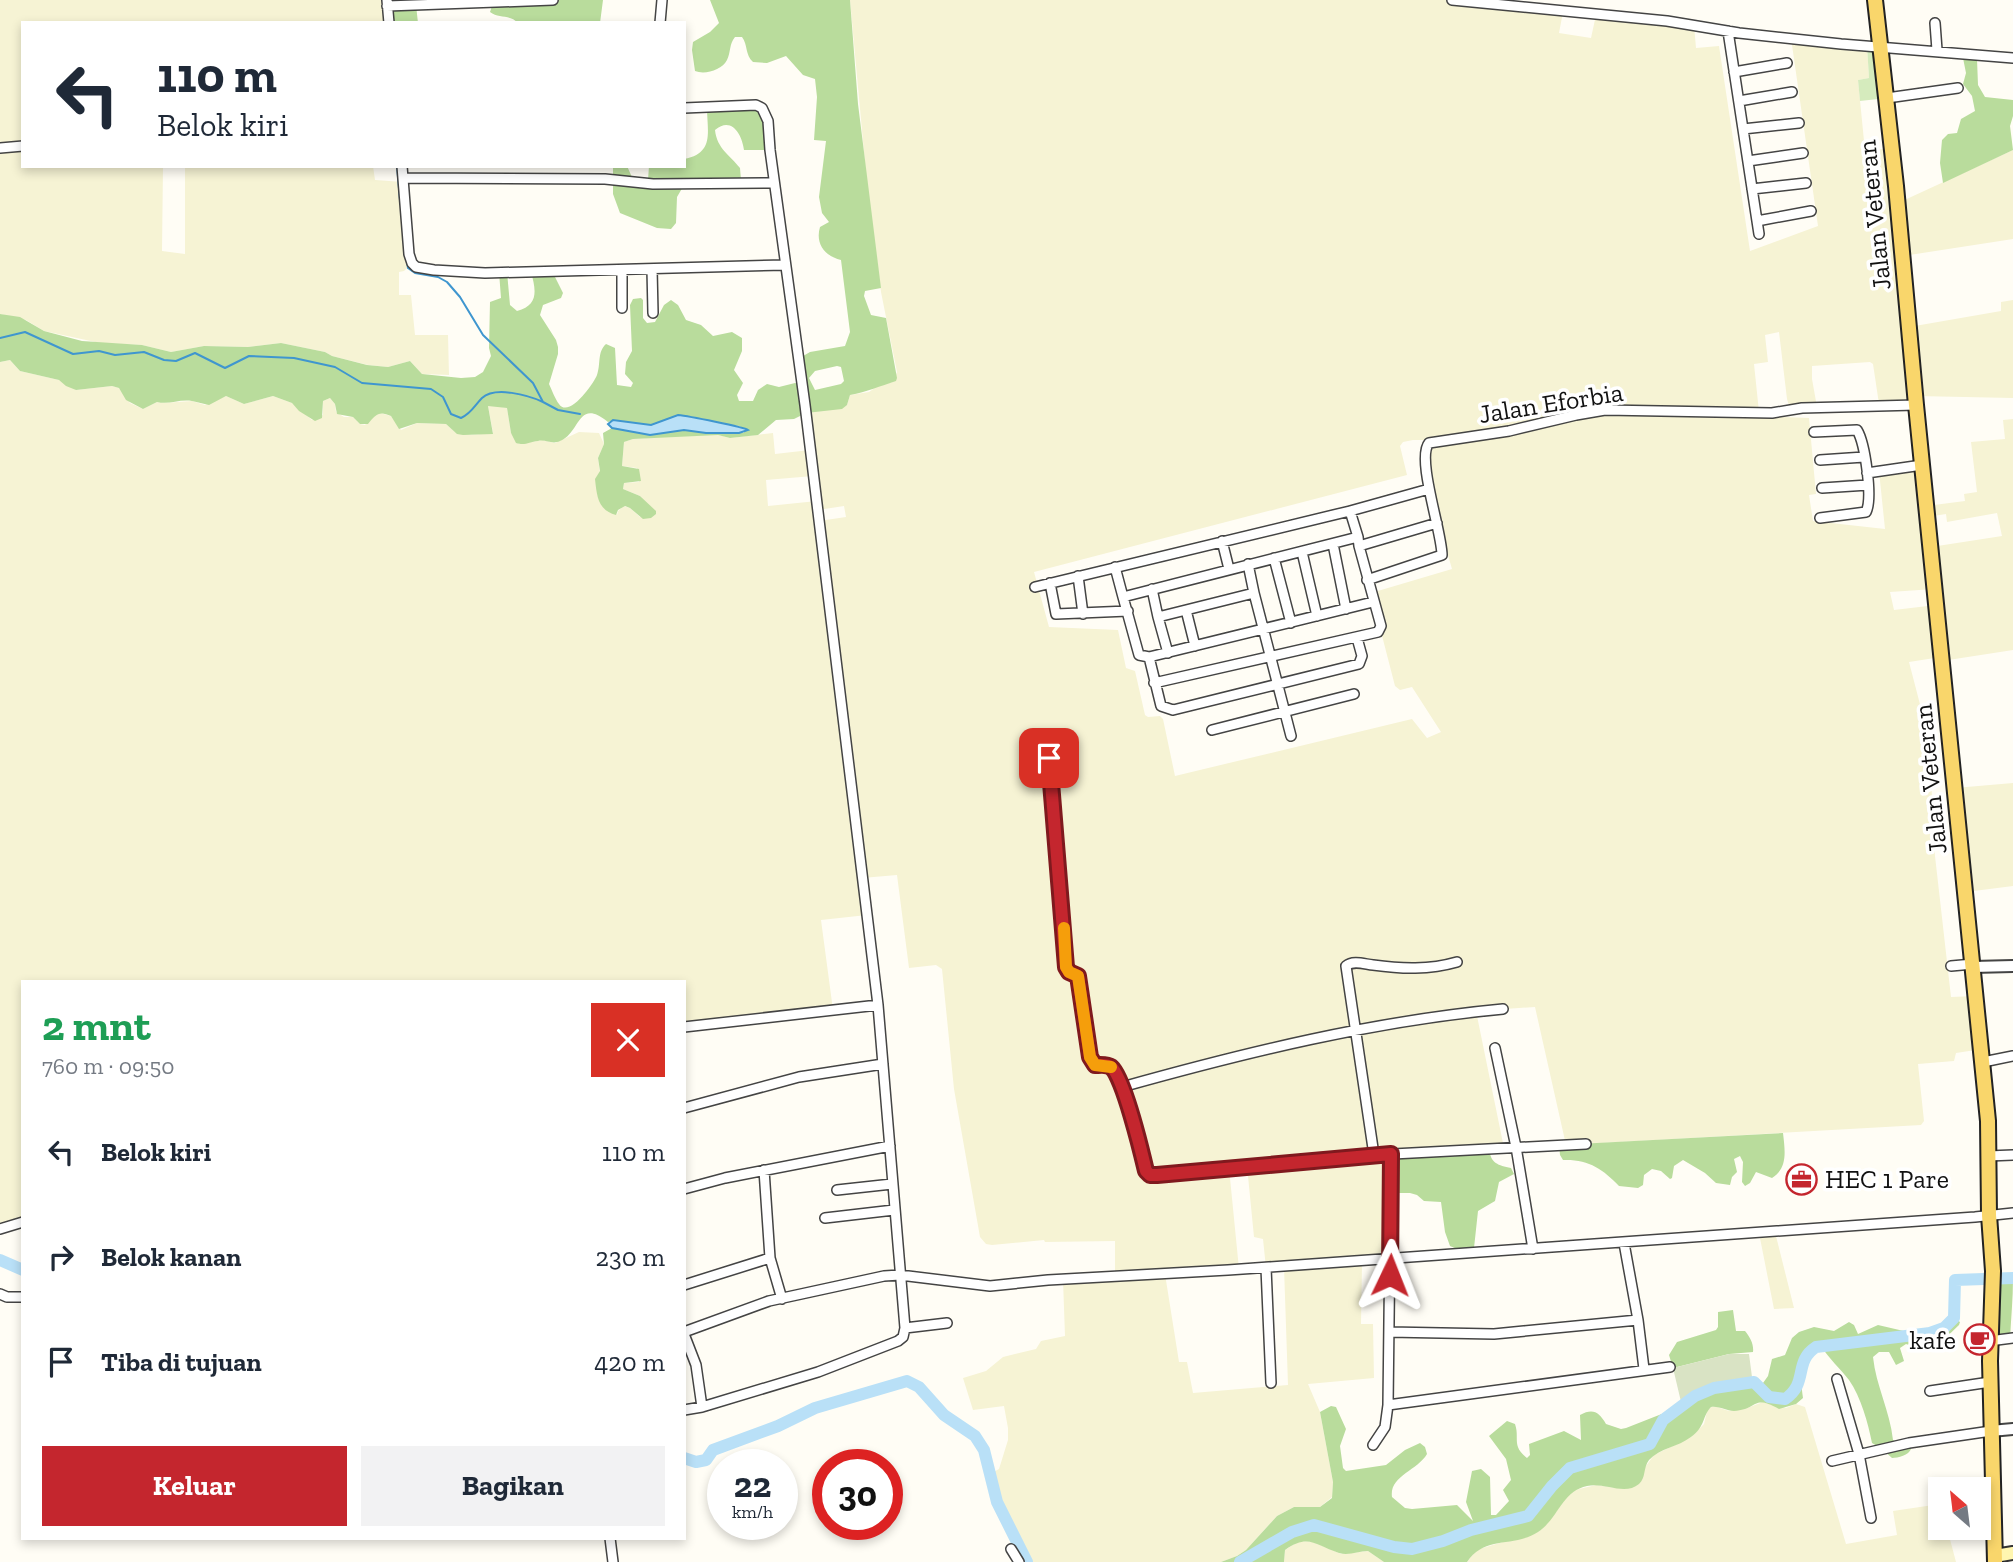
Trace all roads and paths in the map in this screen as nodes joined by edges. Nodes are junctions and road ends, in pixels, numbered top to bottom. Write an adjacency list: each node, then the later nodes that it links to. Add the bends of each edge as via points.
1 (554, 0): 5 (street)
2 (662, 0): 7 (street)
3 (1452, 0): 9 (street)
4 (1875, 0): 10 (main road, Jalan Veteran)
5 (387, 3): 6 (street)
6 (389, 21)
7 (660, 21)
8 (1935, 23): 11 (street)
9 (1728, 31): 10 (street); 14 (street)
10 (1881, 47): 11 (street); 17 (main road, Jalan Veteran)
11 (1937, 50): 12 (street)
12 (2013, 58)
13 (1787, 63): 14 (street)
14 (1734, 72): 18 (street)
15 (1958, 88): 17 (street)
16 (1792, 92): 18 (street)
17 (1886, 98): 39 (main road, Jalan Veteran)
18 (1739, 101): 21 (street)
19 (686, 108): 28 (street, via 762,108 768,121)
20 (1799, 123): 21 (street)
21 (1743, 129): 25 (street)
22 (21, 146): 23 (street)
23 (0, 148)
24 (1803, 153): 25 (street)
25 (1748, 161): 30 (street)
26 (402, 168): 27 (street)
27 (403, 178): 28 (street); 36 (street, via 409,254 416,267 485,273)
28 (774, 183): 34 (street)
29 (1806, 183): 30 (street)
30 (1752, 189): 32 (street)
31 (1811, 211): 32 (street)
32 (1757, 221): 33 (street)
33 (1759, 234)
34 (785, 265): 35 (street); 91 (street)
35 (652, 269): 36 (street); 38 (street)
36 (622, 270): 37 (street)
37 (622, 307)
38 (653, 313)
39 (1916, 405): 43 (main road, Jalan Veteran); 47 (street, Jalan Eforbia, via 1772,413 1605,410 1576,415 1429,443 1425,450)
40 (1814, 432): 41 (street, via 1857,430)
41 (1864, 457): 42 (street); 44 (street)
42 (1820, 460)
43 (1922, 465): 44 (street); 88 (main road, Jalan Veteran)
44 (1867, 473): 45 (street)
45 (1868, 485): 46 (street); 49 (street, via 1865,513)
46 (1822, 488)
47 (1429, 489): 48 (street); 50 (street, Jalan Eforbia)
48 (1350, 511): 51 (street); 52 (street)
49 (1821, 518)
50 (1437, 523): 52 (street); 60 (street, Jalan Eforbia, via 1440,557)
51 (1222, 541): 57 (street); 58 (street)
52 (1359, 542): 53 (street); 60 (street)
53 (1332, 544): 54 (street); 67 (street)
54 (1302, 552): 55 (street); 72 (street)
55 (1274, 558): 56 (street); 73 (street)
56 (1248, 564): 58 (street); 64 (street)
57 (1115, 568): 59 (street); 65 (street)
58 (1229, 569): 63 (street)
59 (1078, 576): 61 (street); 70 (street)
60 (1367, 580): 66 (street)
61 (1050, 583): 62 (street); 70 (street, via 1056,614)
62 (1035, 587)
63 (1152, 589): 65 (street); 71 (street)
64 (1254, 593): 68 (street); 74 (street)
65 (1123, 597): 69 (street)
66 (1373, 602): 67 (street); 75 (street, via 1380,630)
67 (1346, 609): 72 (street)
68 (1186, 610): 71 (street); 76 (street)
69 (1128, 611): 70 (street); 78 (street, via 1139,655)
70 (1083, 614)
71 (1158, 617): 77 (street)
72 (1317, 617): 73 (street)
73 (1291, 624): 74 (street)
74 (1264, 631): 76 (street); 79 (street)
75 (1357, 638): 79 (street); 81 (street, via 1362,656 1359,664)
76 (1195, 646): 77 (street)
77 (1168, 653): 78 (street)
78 (1149, 657): 80 (street)
79 (1271, 657): 80 (street); 81 (street)
80 (1154, 683): 81 (street, via 1161,706 1173,710)
81 (1278, 684): 83 (street)
82 (1354, 694): 83 (street)
83 (1285, 712): 84 (street); 85 (street)
84 (1212, 730)
85 (1291, 736)
86 (1049, 758): 99 (street, via 1066,967 1078,976 1093,1062 1111,1067)
87 (1457, 962): 94 (street, via 1402,969 1348,964)
88 (1973, 965): 89 (street); 90 (street); 97 (main road, Jalan Veteran)
89 (1951, 966)
90 (2013, 966)
91 (878, 1004): 93 (street); 98 (street)
92 (1503, 1009): 94 (street, via 1443,1014)
93 (686, 1027)
94 (1355, 1032): 99 (street, via 1248,1053); 105 (street)
95 (1495, 1048): 103 (street)
96 (2013, 1056): 97 (street)
97 (1983, 1062): 107 (main road, Jalan Veteran)
98 (883, 1064): 100 (street, via 799,1077); 102 (street)
99 (1122, 1087): 105 (street, via 1150,1175)
100 (686, 1107)
101 (1586, 1144): 103 (street)
102 (890, 1146): 108 (street); 109 (street)
103 (1516, 1147): 104 (street); 119 (street)
104 (1391, 1154): 105 (street); 121 (street)
105 (1374, 1155)
106 (2013, 1155): 107 (street)
107 (1989, 1156): 114 (main road, Jalan Veteran)
108 (764, 1170): 110 (street); 120 (street)
109 (892, 1184): 111 (street); 112 (street)
110 (686, 1188)
111 (836, 1190)
112 (894, 1210): 115 (street); 123 (street)
113 (2013, 1213): 114 (street)
114 (1989, 1215): 118 (street); 135 (main road, Jalan Veteran)
115 (825, 1218)
116 (21, 1223): 117 (street)
117 (0, 1229)
118 (1624, 1243): 119 (street); 128 (street)
119 (1533, 1249): 121 (street)
120 (770, 1258): 124 (street); 127 (street)
121 (1391, 1259): 122 (street); 132 (street)
122 (1266, 1268): 123 (street, via 1000,1286); 140 (street)
123 (900, 1275): 127 (street); 130 (street)
124 (686, 1284)
125 (0, 1294): 126 (street)
126 (21, 1297)
127 (782, 1298): 131 (street)
128 (1638, 1321): 132 (street, via 1494,1334); 137 (street)
129 (947, 1322): 130 (street)
130 (905, 1328): 143 (street, via 898,1342)
131 (686, 1332)
132 (1389, 1332): 142 (street)
133 (686, 1338): 143 (street, via 696,1365)
134 (2013, 1338): 135 (street)
135 (1989, 1341): 139 (main road, Jalan Veteran)
136 (1670, 1367): 137 (street)
137 (1644, 1369): 142 (street)
138 (1837, 1379): 148 (street)
139 (1990, 1382): 141 (street); 146 (main road, Jalan Veteran)
140 (1271, 1383)
141 (1930, 1391)
142 (1388, 1405): 147 (street, via 1385,1427)
143 (702, 1408): 144 (street)
144 (686, 1410)
145 (2013, 1429): 146 (street)
146 (1991, 1432): 148 (street); 154 (main road, Jalan Veteran)
147 (1373, 1445)
148 (1858, 1454): 149 (street); 150 (street)
149 (1832, 1461)
150 (1871, 1518)
151 (610, 1540): 155 (street)
152 (1012, 1549): 156 (street)
153 (2013, 1553): 154 (main road)
154 (1995, 1559)
155 (613, 1562)
156 (1019, 1562)

